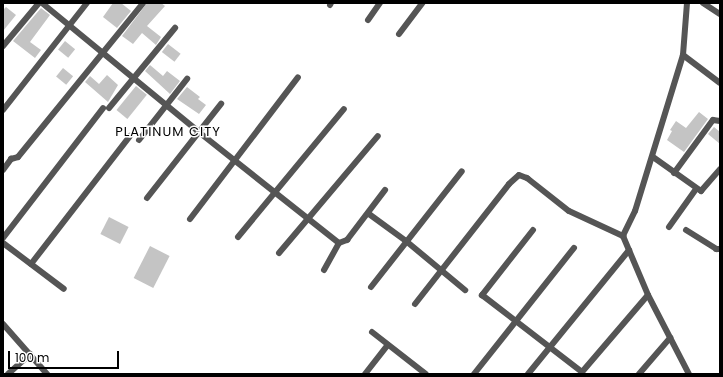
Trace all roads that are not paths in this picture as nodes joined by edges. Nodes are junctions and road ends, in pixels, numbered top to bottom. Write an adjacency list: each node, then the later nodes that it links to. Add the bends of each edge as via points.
1 (39, 3): 14 (street)
2 (42, 3): 11 (street)
3 (87, 3): 11 (street)
4 (143, 3): 15 (street)
5 (380, 3): 10 (street)
6 (422, 3): 13 (street)
7 (687, 3): 16 (street)
8 (703, 3): 9 (street)
9 (720, 14)
10 (368, 20)
11 (70, 26): 15 (street); 24 (street)
12 (176, 28): 18 (street)
13 (399, 34)
14 (3, 46)
15 (103, 53): 18 (street); 33 (street, via 18,156 11,158)
16 (683, 55): 20 (street); 30 (street)
17 (298, 77): 31 (street)
18 (134, 78): 22 (street); 48 (street, via 106,108)
19 (188, 78): 22 (street)
20 (720, 83)
21 (221, 104): 26 (street)
22 (166, 106): 26 (street); 29 (street)
23 (344, 109): 38 (street)
24 (3, 110)
25 (720, 121): 35 (street, via 713,120)
26 (200, 133): 31 (street); 39 (street)
27 (130, 136): 56 (street)
28 (378, 136): 42 (street)
29 (139, 140)
30 (653, 157): 35 (street); 46 (street, via 635,211)
31 (236, 160): 38 (street); 41 (street)
32 (720, 169): 36 (street, via 705,188 701,191)
33 (3, 170)
34 (462, 171): 49 (street)
35 (674, 173): 36 (street)
36 (696, 189): 43 (street)
37 (386, 190): 40 (street)
38 (276, 194): 42 (street); 47 (street)
39 (147, 198)
40 (369, 214): 49 (street); 51 (street, via 346,240)
41 (190, 219)
42 (307, 219): 51 (street); 55 (street)
43 (668, 227)
44 (533, 230): 64 (street, via 482,295)
45 (686, 230): 53 (street)
46 (623, 236): 54 (street); 58 (street, via 569,211 527,178 519,175 509,184)
47 (238, 237)
48 (3, 238)
49 (406, 241): 58 (street); 59 (street)
50 (3, 243): 56 (street)
51 (339, 243): 57 (street)
52 (574, 248): 64 (street)
53 (720, 249)
54 (629, 250): 62 (street); 69 (street)
55 (279, 253)
56 (31, 264): 60 (street)
57 (324, 270)
58 (441, 270): 61 (street); 63 (street)
59 (371, 288)
60 (64, 289)
61 (465, 290)
62 (648, 295): 67 (street); 72 (street)
63 (415, 304)
64 (517, 321): 69 (street); 76 (street)
65 (3, 324): 70 (street)
66 (372, 332): 68 (street)
67 (670, 338): 78 (street); 79 (street)
68 (388, 345): 71 (street); 75 (street)
69 (549, 346): 72 (street); 77 (street)
70 (30, 354): 73 (street); 74 (street)
71 (423, 373)
72 (581, 373)
73 (8, 374)
74 (47, 374)
75 (366, 374)
76 (474, 374)
77 (528, 374)
78 (639, 374)
79 (689, 374)

